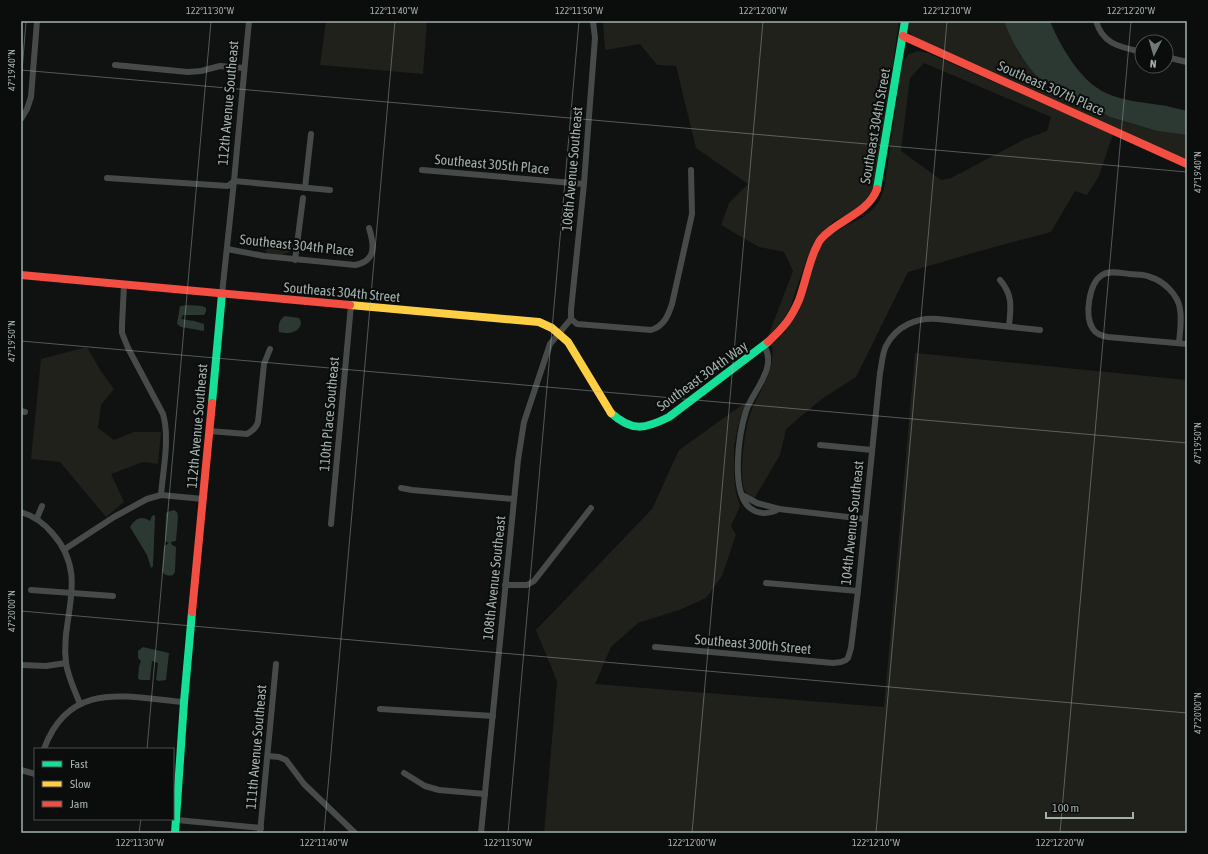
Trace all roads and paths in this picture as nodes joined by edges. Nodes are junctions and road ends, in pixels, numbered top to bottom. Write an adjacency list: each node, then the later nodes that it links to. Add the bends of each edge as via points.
1 (37, 21): 12 (street, via 31,97)
2 (249, 21): 11 (street, 112th Avenue Southeast)
3 (593, 21): 19 (street, 108th Avenue Southeast, via 595,46)
4 (905, 21): 6 (street)
5 (1096, 21): 7 (street, via 1106,38)
6 (903, 36): 14 (street, Southeast 307th Place); 37 (street, Southeast 304th Street, via 879,185 875,196 864,208 838,224 820,240 791,316 784,327)
7 (1134, 50)
8 (1174, 59): 9 (street)
9 (1187, 62)
10 (116, 65): 11 (street, via 188,72 201,72 220,66)
11 (244, 68): 18 (street, 112th Avenue Southeast)
12 (21, 118)
13 (311, 134): 20 (street)
14 (1187, 164)
15 (422, 170): 19 (street, Southeast 305th Place)
16 (691, 170): 31 (street, via 692,214 675,295 662,325 651,330 577,324)
17 (107, 178): 18 (street, via 228,186)
18 (234, 181): 20 (street); 24 (street, 112th Avenue Southeast)
19 (584, 184): 31 (street, 108th Avenue Southeast)
20 (305, 188): 21 (street)
21 (330, 190)
22 (303, 198): 25 (street)
23 (369, 228): 25 (street, Southeast 304th Place, via 372,250 365,262 355,265)
24 (227, 249): 25 (street, Southeast 304th Place); 29 (street, 112th Avenue Southeast)
25 (295, 260)
26 (21, 275): 28 (street, Southeast 304th Street)
27 (1000, 280): 32 (street, via 1008,290 1011,300)
28 (124, 285): 29 (street, Southeast 304th Street); 43 (street, via 122,333 166,423)
29 (222, 294): 30 (street, Southeast 304th Street); 39 (street, 112th Avenue Southeast)
30 (351, 305): 34 (street, Southeast 304th Street, via 532,321 546,324); 53 (street, 110th Place Southeast)
31 (571, 319): 34 (street)
32 (1009, 326): 33 (street); 41 (street, 104th Avenue Southeast, via 931,318 905,326 891,338 883,354)
33 (1040, 330)
34 (559, 333): 37 (street, Southeast 304th Way, via 568,342 611,413 620,422 638,427 655,425 669,417); 46 (street, 108th Avenue Southeast, via 550,344 524,422)
35 (1179, 343): 35 (street, via 1108,337 1097,333 1091,326 1089,314 1093,284 1106,273 1146,275 1159,281 1172,292 1178,302 1181,325); 36 (street)
36 (1187, 344)
37 (764, 346): 44 (street, via 768,352 766,370 746,410 741,434 738,477)
38 (270, 349): 39 (street, via 264,364 258,422 252,431 247,434)
39 (209, 431): 45 (street, 112th Avenue Southeast)
40 (820, 445): 41 (street)
41 (872, 450): 52 (street, 104th Avenue Southeast)
42 (401, 488): 46 (street)
43 (161, 495): 45 (street); 54 (street, via 136,503)
44 (742, 495): 49 (street, via 757,503); 49 (street, via 753,510 771,513)
45 (203, 499): 66 (street, 112th Avenue Southeast)
46 (514, 499): 56 (street, 108th Avenue Southeast)
47 (42, 506): 51 (street)
48 (591, 508): 56 (street, via 534,581 527,585)
49 (779, 509): 52 (street)
50 (21, 512): 51 (street)
51 (37, 518): 54 (street)
52 (865, 519): 58 (street, 104th Avenue Southeast)
53 (331, 524)
54 (65, 549): 59 (street, via 70,566)
55 (766, 583): 58 (street)
56 (505, 585): 69 (street, 108th Avenue Southeast)
57 (31, 590): 59 (street)
58 (858, 591): 62 (street, 104th Avenue Southeast)
59 (72, 593): 60 (street); 63 (street)
60 (113, 596)
61 (655, 647): 62 (street, Southeast 300th Street, via 833,663)
62 (848, 658)
63 (66, 663): 65 (street, via 46,666); 67 (street)
64 (276, 664): 71 (street, 111th Avenue Southeast)
65 (21, 665)
66 (184, 702): 67 (street, via 110,696); 76 (street, 112th Avenue Southeast)
67 (80, 704): 70 (street, via 57,722)
68 (380, 708): 69 (street)
69 (493, 716): 75 (street, 108th Avenue Southeast)
70 (44, 748)
71 (268, 756): 77 (street, 111th Avenue Southeast); 78 (street, via 286,760 304,784)
72 (21, 770): 74 (street)
73 (404, 773): 75 (street, via 425,786 439,790)
74 (34, 774)
75 (485, 794): 81 (street, 108th Avenue Southeast)
76 (177, 820): 77 (street); 79 (street, 112th Avenue Southeast)
77 (260, 830)
78 (349, 830): 80 (street)
79 (175, 833)
80 (355, 833)
81 (481, 833)

